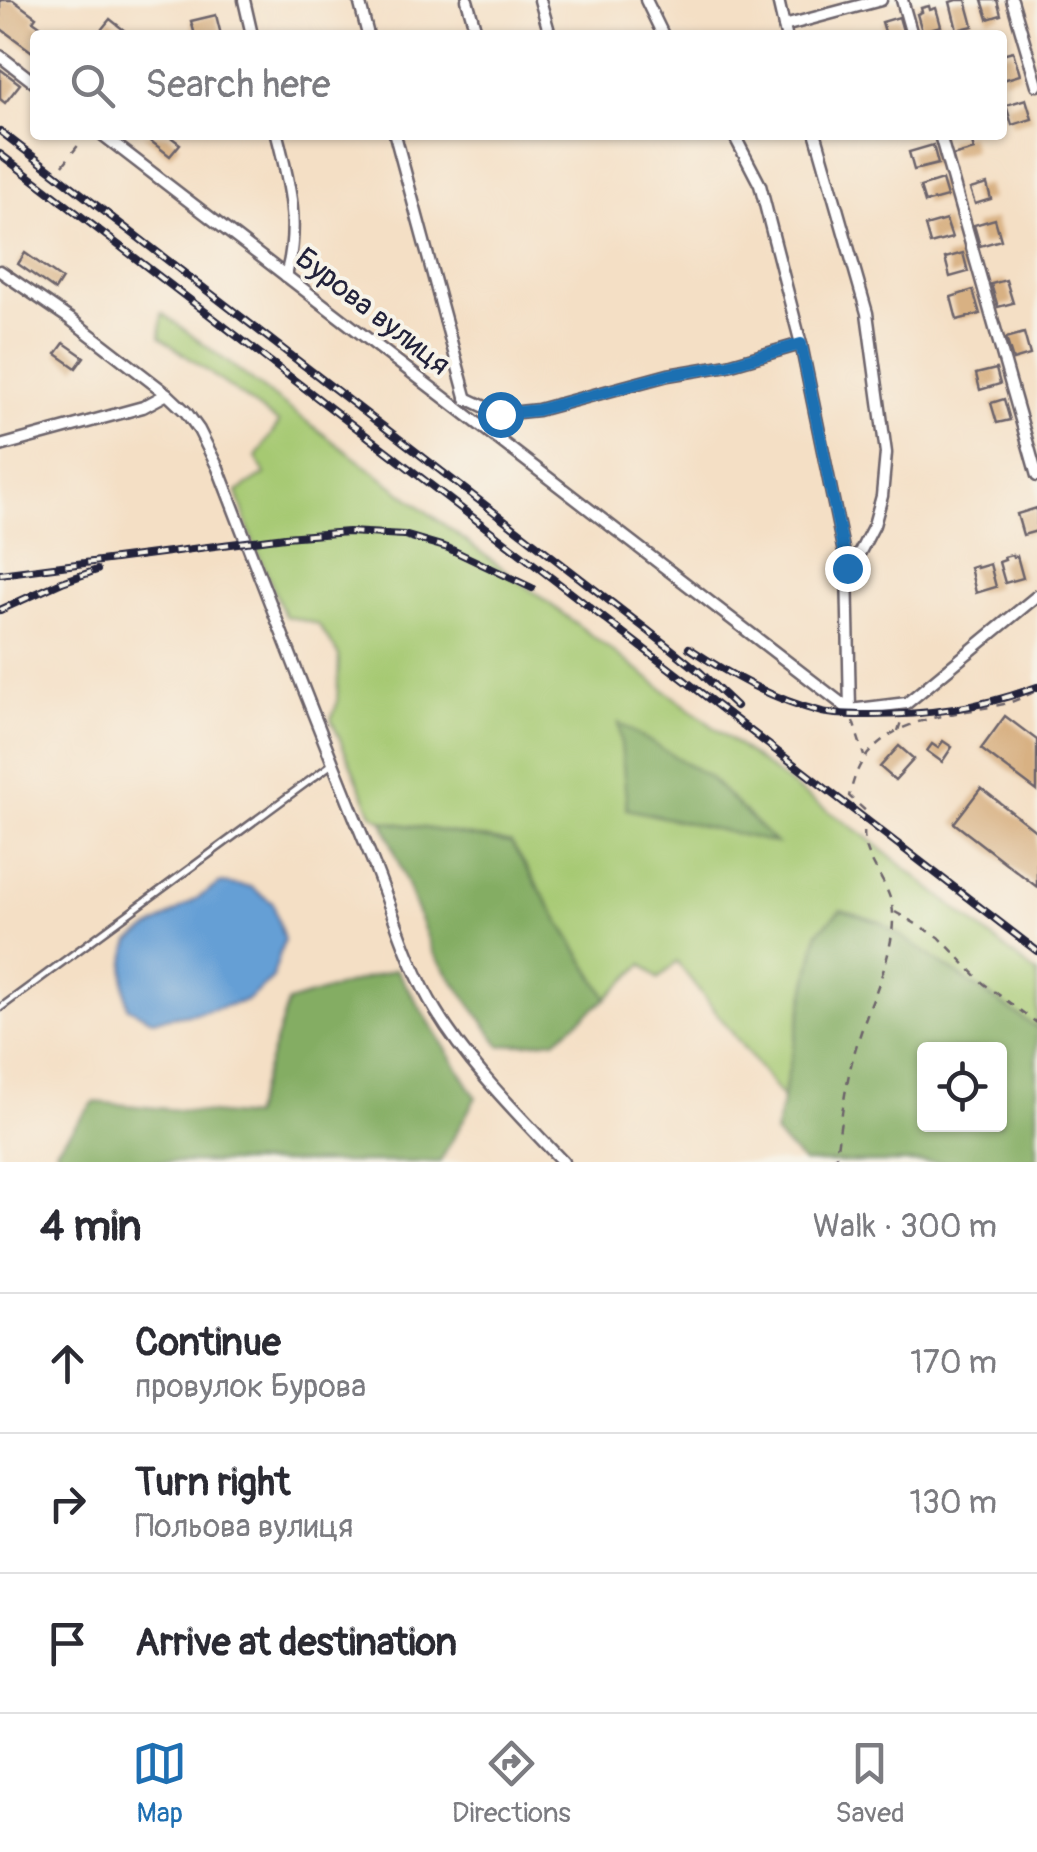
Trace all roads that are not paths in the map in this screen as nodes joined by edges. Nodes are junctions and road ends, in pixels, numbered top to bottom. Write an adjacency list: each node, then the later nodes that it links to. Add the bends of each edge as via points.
1 (244, 0): 10 (street)
2 (358, 0): 11 (street)
3 (467, 0): 12 (street)
4 (540, 0): 13 (street)
5 (646, 0): 14 (street)
6 (778, 0): 15 (street)
7 (881, 0): 15 (street)
8 (902, 0): 16 (street)
9 (1012, 0): 19 (street)
10 (251, 30)
11 (367, 30)
12 (476, 30)
13 (549, 30)
14 (661, 30)
15 (785, 30)
16 (911, 30)
17 (0, 56): 18 (street)
18 (30, 79)
19 (1037, 85)
20 (109, 140): 27 (street, Бурова вулиця)
21 (279, 140): 27 (street, via 294,248)
22 (396, 140): 30 (street)
23 (737, 140): 28 (street, via 760,185)
24 (817, 140): 34 (street, via 868,312 886,453 874,525)
25 (941, 140): 33 (street)
26 (0, 271): 29 (street)
27 (286, 276): 31 (street, Бурова вулиця)
28 (801, 344): 30 (street, via 538,410 500,414); 34 (street)
29 (167, 394): 32 (street, via 143,407); 37 (street, via 199,430 218,468)
30 (466, 398): 31 (street)
31 (472, 419): 36 (street, Бурова вулиця)
32 (0, 446)
33 (1037, 476)
34 (847, 568): 36 (street)
35 (1037, 596): 36 (street, via 907,703)
36 (850, 710)
37 (332, 764): 38 (lane); 39 (street, via 433,1007 478,1070)
38 (0, 1008)
39 (562, 1162)

